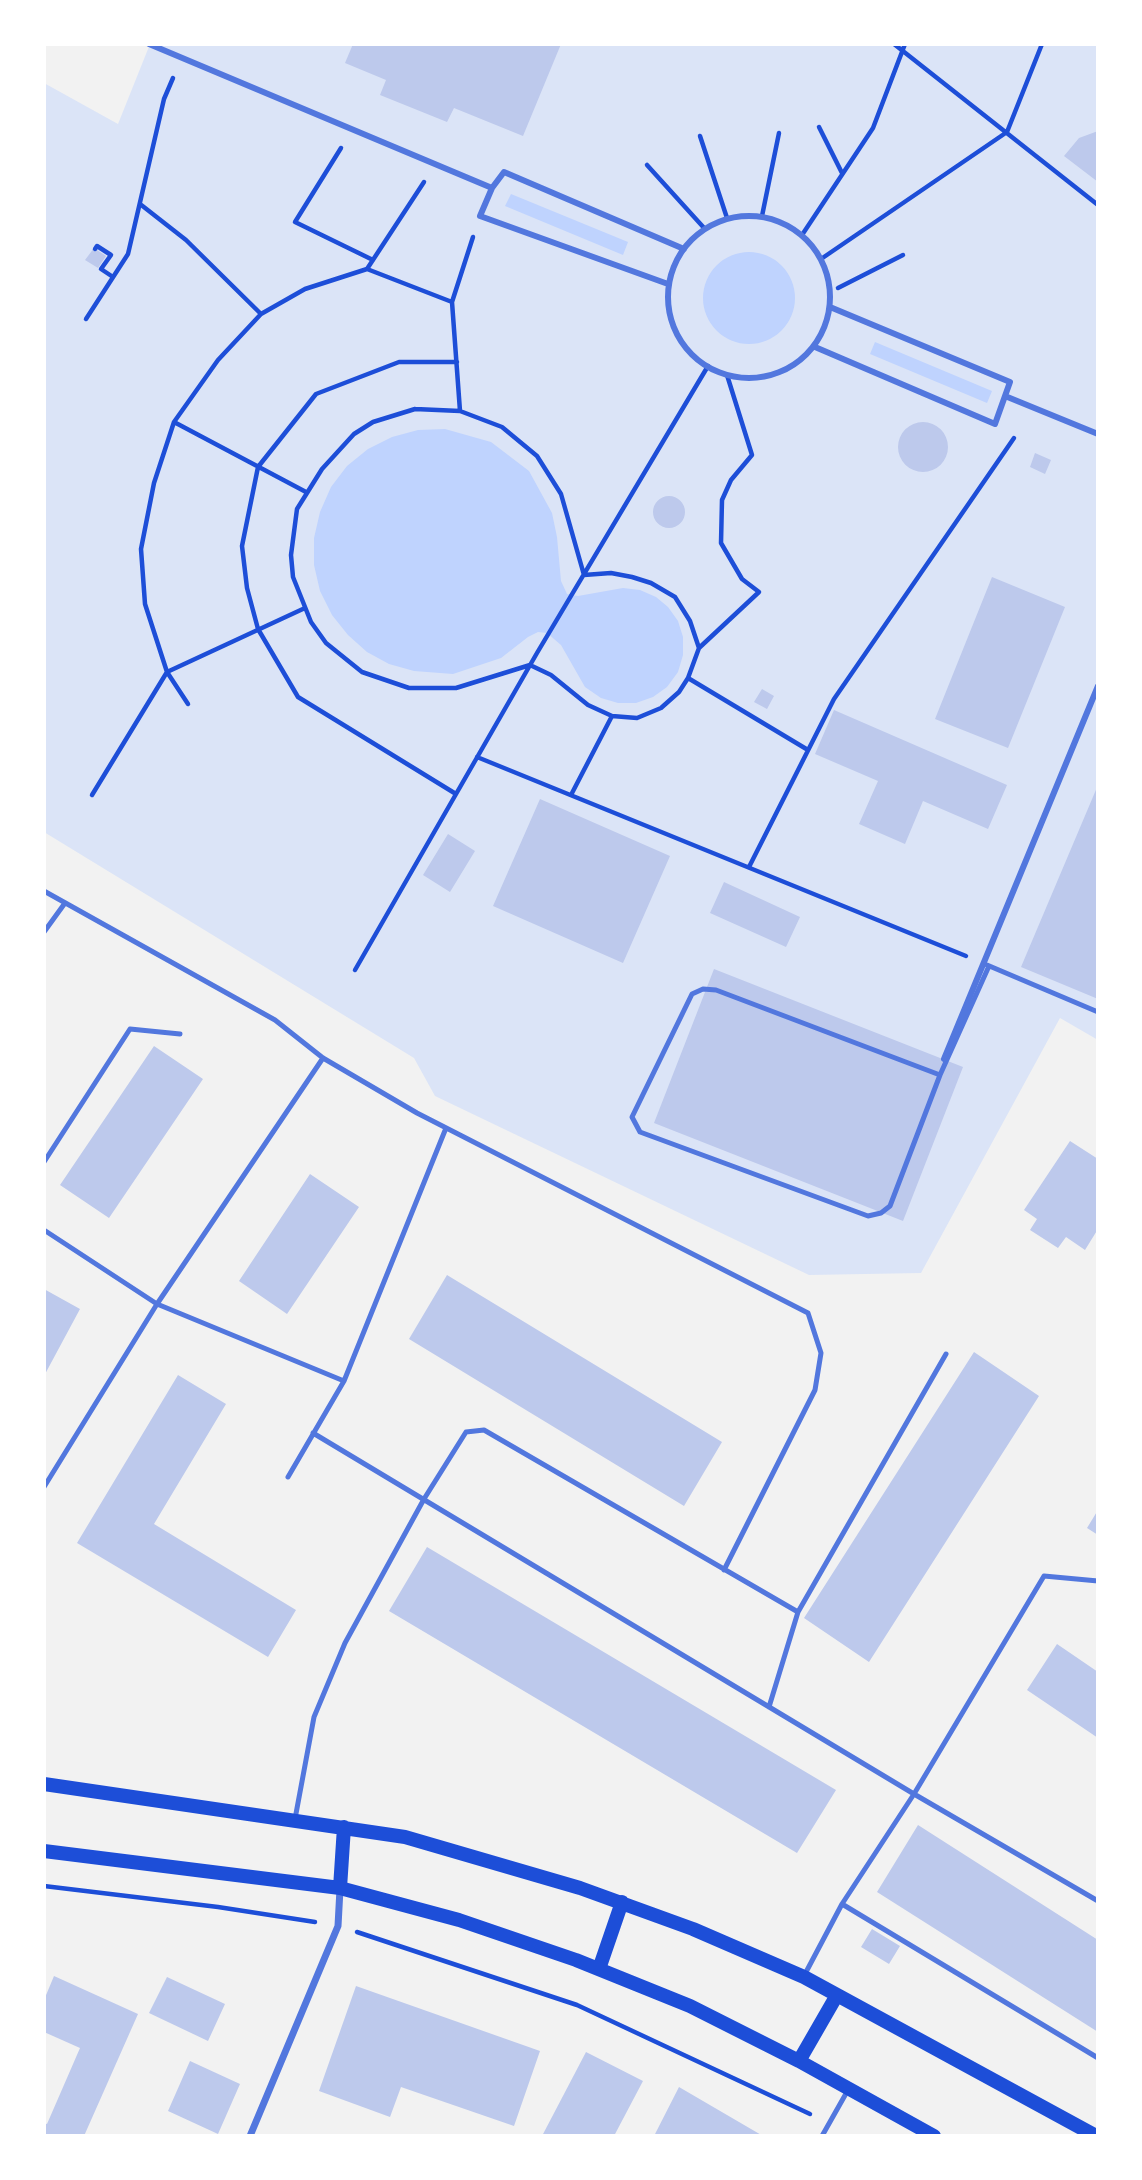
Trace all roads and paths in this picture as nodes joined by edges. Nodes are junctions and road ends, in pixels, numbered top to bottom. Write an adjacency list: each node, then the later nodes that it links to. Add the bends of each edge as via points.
1 (149, 44): 6 (street)
2 (894, 44): 5 (path)
3 (905, 44): 5 (path)
4 (1042, 44): 9 (path)
5 (903, 51): 9 (path); 14 (path, via 873,128)
6 (181, 58): 8 (street); 16 (path, via 164,99)
7 (819, 127): 14 (path)
8 (352, 130): 12 (street); 27 (path, via 295,222)
9 (1007, 132): 17 (path); 26 (path)
10 (779, 133): 19 (path)
11 (700, 136): 20 (path)
12 (435, 164): 15 (street); 27 (path)
13 (648, 165): 21 (path)
14 (842, 174): 22 (path)
15 (492, 188): 18 (street); 24 (street, via 504,172)
16 (140, 204): 29 (path, via 128,254); 34 (path, via 186,240)
17 (1098, 205)
18 (480, 216): 30 (street); 32 (path)
19 (762, 216): 20 (street); 22 (street)
20 (727, 218): 21 (street)
21 (705, 229): 24 (street)
22 (802, 235): 26 (street)
23 (95, 249): 29 (path, via 97,246 111,255 101,269)
24 (684, 249): 30 (street)
25 (903, 255): 31 (path)
26 (821, 259): 31 (street)
27 (373, 260): 28 (path)
28 (367, 269): 32 (path); 34 (path, via 305,289)
29 (113, 277): 35 (path)
30 (668, 284): 38 (street, via 668,311 678,336 694,358)
31 (831, 292): 33 (street)
32 (453, 302): 37 (path)
33 (830, 307): 36 (street); 40 (street, via 1010,382)
34 (261, 313): 43 (path, via 218,360)
35 (86, 319)
36 (815, 347): 39 (street, via 795,365 770,376); 40 (street, via 995,424)
37 (457, 362): 42 (path); 45 (path, via 399,362 317,394)
38 (708, 366): 39 (street); 47 (path)
39 (727, 375): 50 (path, via 752,455 731,480 722,500 721,543 742,579 759,592)
40 (1005, 396): 41 (street)
41 (1035, 408): 44 (street); 57 (path, via 834,699)
42 (460, 411): 46 (path, via 415,409 373,422 338,450); 47 (path, via 502,427 537,456 561,494)
43 (174, 422): 45 (path); 52 (path, via 154,483 141,549 145,604)
44 (1098, 434)
45 (258, 467): 46 (path); 49 (path, via 242,546)
46 (306, 492): 48 (path, via 297,509 291,555 293,577)
47 (584, 575): 50 (path, via 611,573 641,580 675,597); 51 (path)
48 (305, 608): 49 (path); 51 (path, via 326,643 362,673 384,682 432,690 456,688)
49 (258, 629): 52 (path); 59 (path, via 298,697)
50 (699, 648): 53 (path)
51 (530, 665): 56 (path); 58 (path)
52 (167, 672): 55 (path); 61 (path)
53 (688, 678): 56 (path, via 661,708 637,719); 57 (path)
54 (1098, 685): 66 (street)
55 (188, 704)
56 (612, 716): 60 (path)
57 (808, 750): 62 (path)
58 (477, 757): 59 (path); 60 (path)
59 (456, 794): 67 (path)
60 (572, 795): 62 (path)
61 (92, 796)
62 (749, 867): 66 (path)
63 (44, 891): 64 (lane)
64 (65, 903): 65 (lane); 70 (lane, via 275,1020)
65 (44, 932)
66 (987, 964): 68 (lane); 71 (street); 72 (lane)
67 (355, 970)
68 (1098, 1012)
69 (180, 1034): 74 (lane, via 130,1029)
70 (323, 1058): 73 (lane); 76 (lane)
71 (944, 1059)
72 (940, 1075): 72 (lane, via 890,1206 868,1216 640,1132 632,1117 692,994 703,989)
73 (446, 1128): 78 (lane); 83 (lane, via 808,1313 821,1353 815,1390)
74 (44, 1161)
75 (44, 1230): 76 (lane)
76 (157, 1304): 78 (lane); 81 (lane)
77 (946, 1354): 85 (lane)
78 (344, 1381): 79 (lane)
79 (313, 1433): 80 (lane); 82 (lane)
80 (288, 1476)
81 (44, 1487)
82 (424, 1499): 83 (lane, via 466,1432 484,1430); 86 (lane); 89 (lane, via 345,1643 314,1717)
83 (724, 1570): 85 (lane)
84 (1098, 1581): 88 (lane, via 1044,1576)
85 (797, 1612): 86 (lane)
86 (769, 1707): 88 (lane)
87 (44, 1784): 89 (main road)
88 (914, 1794): 94 (lane); 96 (lane)
89 (295, 1820): 90 (main road)
90 (344, 1827): 93 (main road); 95 (main road, via 464,1852)
91 (44, 1851): 93 (main road)
92 (44, 1886): 97 (path)
93 (340, 1888): 97 (street); 98 (main road, via 459,1920)
94 (1098, 1901)
95 (622, 1902): 98 (main road); 99 (main road)
96 (842, 1903): 99 (lane); 101 (lane)
97 (338, 1926): 104 (path, via 577,2005); 105 (street)
98 (599, 1969): 102 (main road, via 690,2006)
99 (804, 1977): 100 (main road)
100 (837, 1994): 102 (main road); 108 (main road)
101 (1098, 2058)
102 (799, 2061): 103 (main road)
103 (849, 2088): 104 (lane); 107 (main road)
104 (829, 2124): 106 (lane)
105 (250, 2136)
106 (822, 2136)
107 (934, 2136)
108 (1096, 2136)

